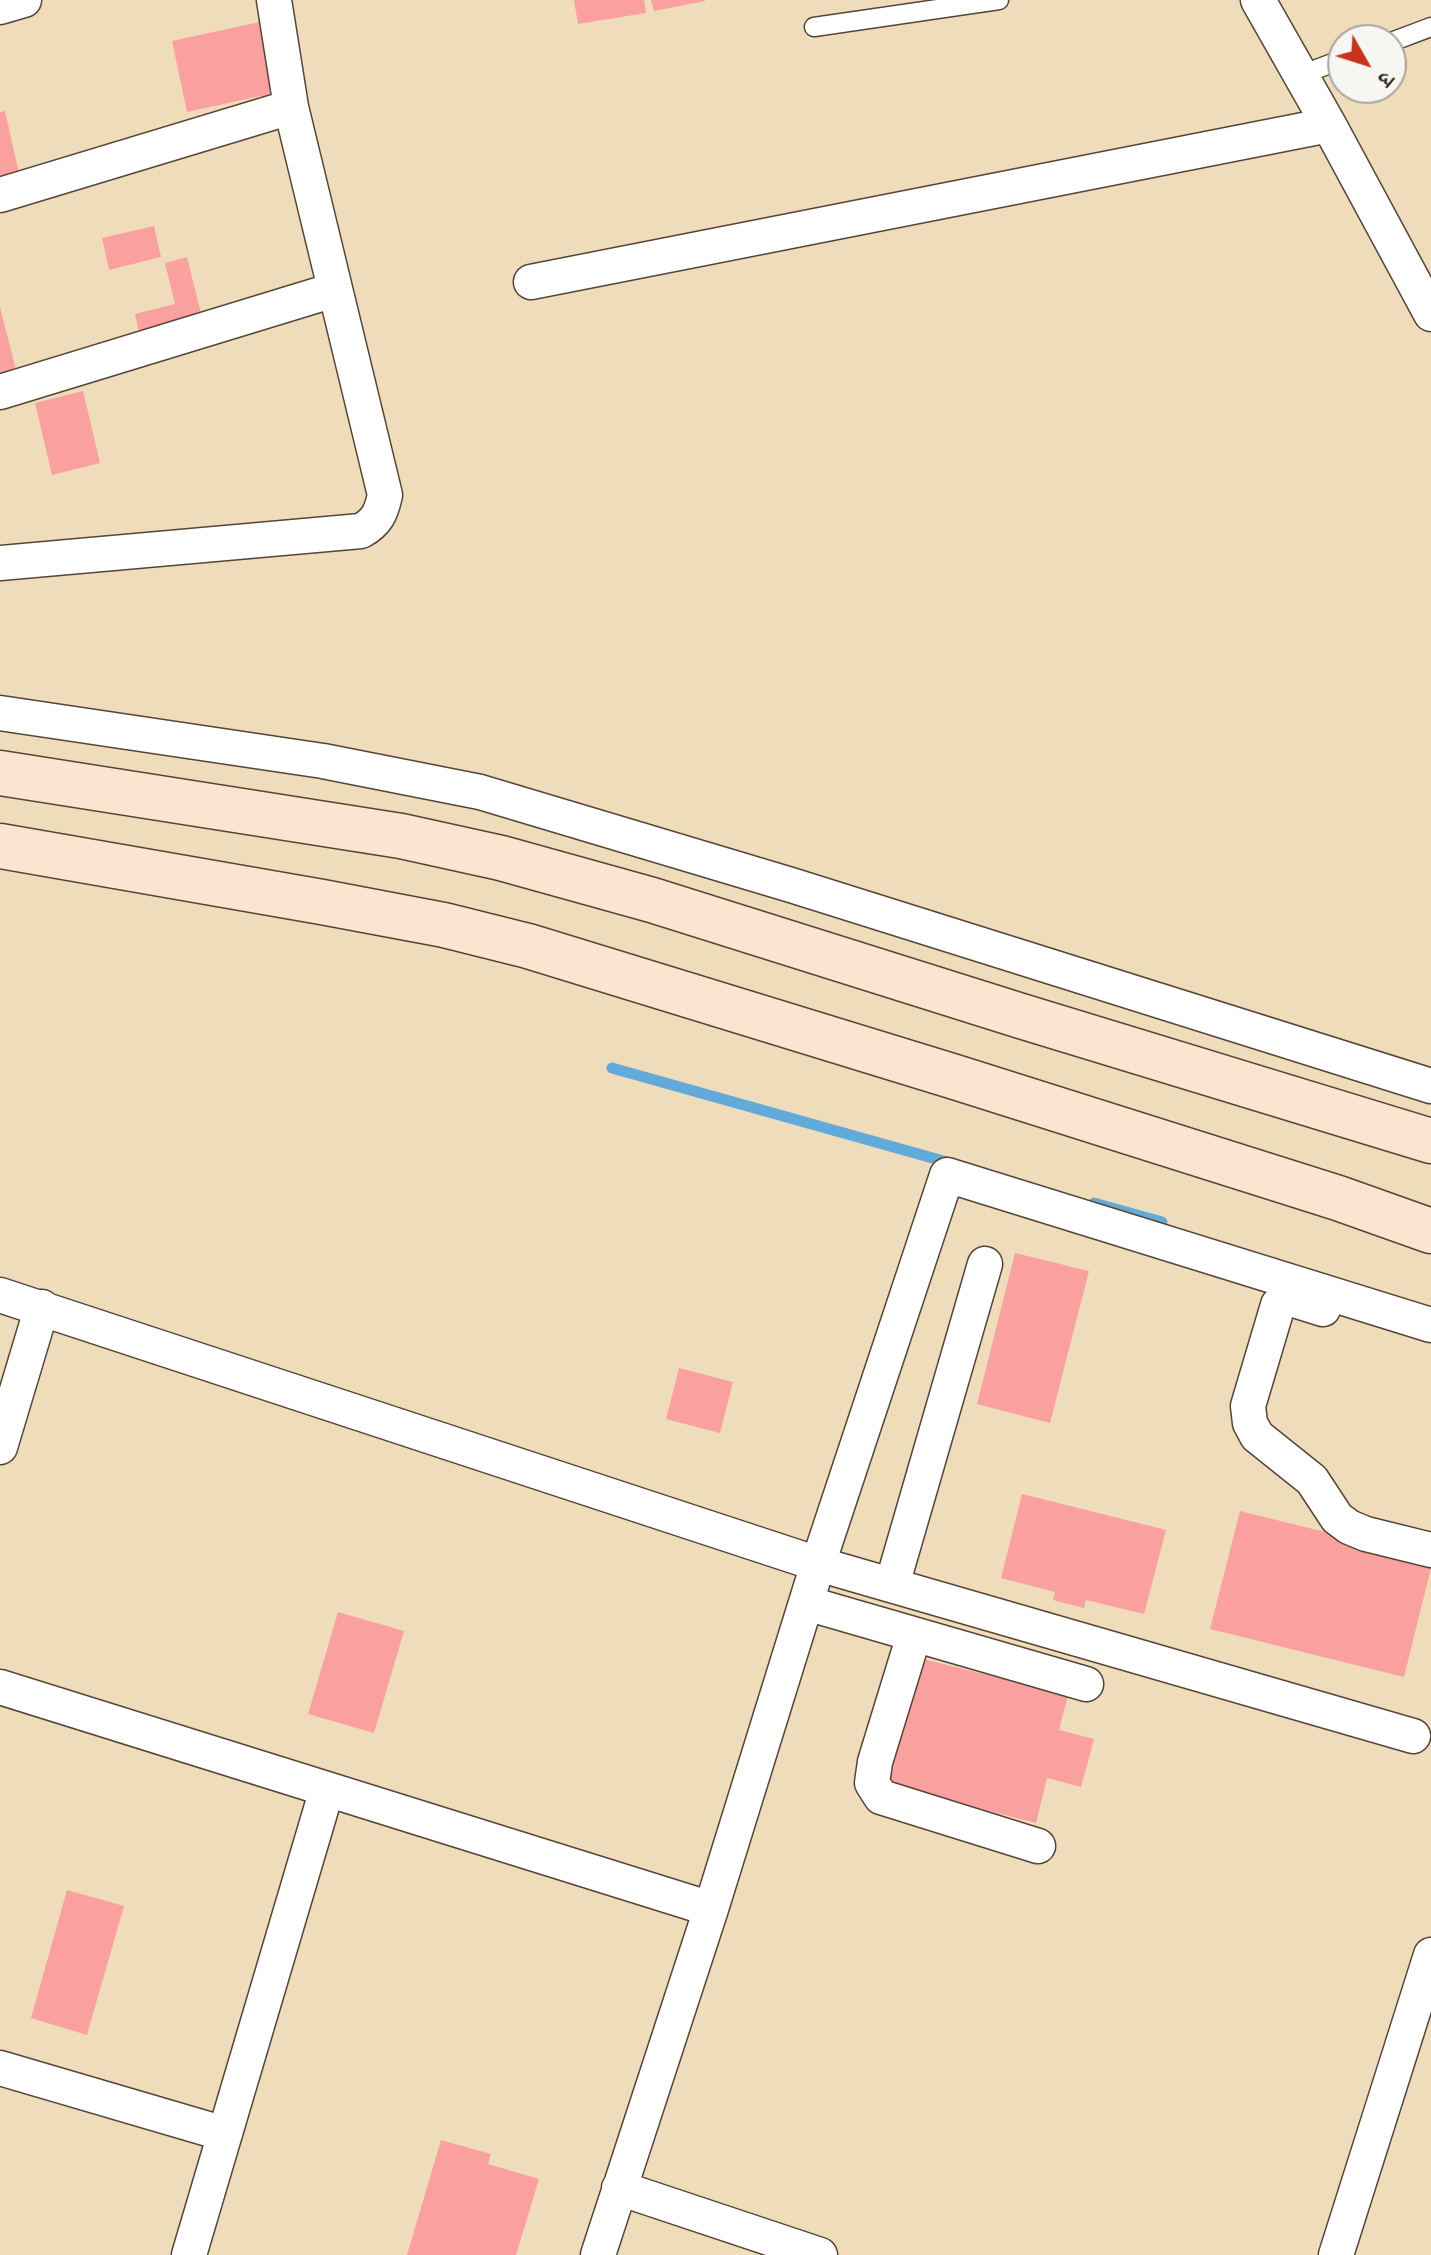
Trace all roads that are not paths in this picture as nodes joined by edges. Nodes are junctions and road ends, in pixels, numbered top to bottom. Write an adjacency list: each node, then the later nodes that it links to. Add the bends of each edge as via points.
1 (24, 0): 5 (street)
2 (274, 0): 11 (street)
3 (999, 0): 6 (lane)
4 (1258, 0): 10 (street)
5 (0, 7)
6 (814, 27)
7 (1431, 27): 8 (lane)
8 (1407, 36)
9 (1327, 65): 10 (lane)
10 (1301, 75): 12 (street)
11 (291, 107): 13 (street); 16 (street)
12 (1329, 125): 14 (street); 15 (street)
13 (0, 195)
14 (1422, 277): 17 (street)
15 (531, 282)
16 (334, 290): 18 (street); 19 (street, via 385,495 374,523 361,531)
17 (1431, 314)
18 (0, 392)
19 (0, 563)
20 (0, 713): 23 (street, via 323,761 480,792)
21 (0, 773): 24 (main road, via 385,834 501,858)
22 (0, 846): 25 (main road, via 444,925 528,946)
23 (1431, 1086)
24 (1431, 1141)
25 (1431, 1231)
26 (985, 1264): 34 (street)
27 (0, 1295): 28 (street)
28 (42, 1307): 31 (street); 33 (street)
29 (1431, 1325): 33 (street, via 947,1175)
30 (1431, 1344): 32 (street, via 1282,1300 1248,1406 1257,1436 1312,1480 1337,1518 1366,1534)
31 (0, 1447)
32 (1431, 1550)
33 (818, 1564): 34 (street); 35 (street)
34 (892, 1585): 39 (street)
35 (806, 1603): 36 (street); 42 (street)
36 (914, 1635): 37 (street); 41 (street, via 872,1783 881,1797)
37 (1086, 1684)
38 (0, 1687): 40 (street)
39 (1413, 1736)
40 (327, 1789): 42 (street); 45 (street)
41 (1038, 1846)
42 (711, 1909): 46 (street)
43 (1431, 1955): 50 (street)
44 (0, 2068): 45 (street)
45 (225, 2134): 47 (street)
46 (619, 2188): 48 (street); 49 (street)
47 (189, 2255)
48 (598, 2255)
49 (820, 2255)
50 (1336, 2255)

